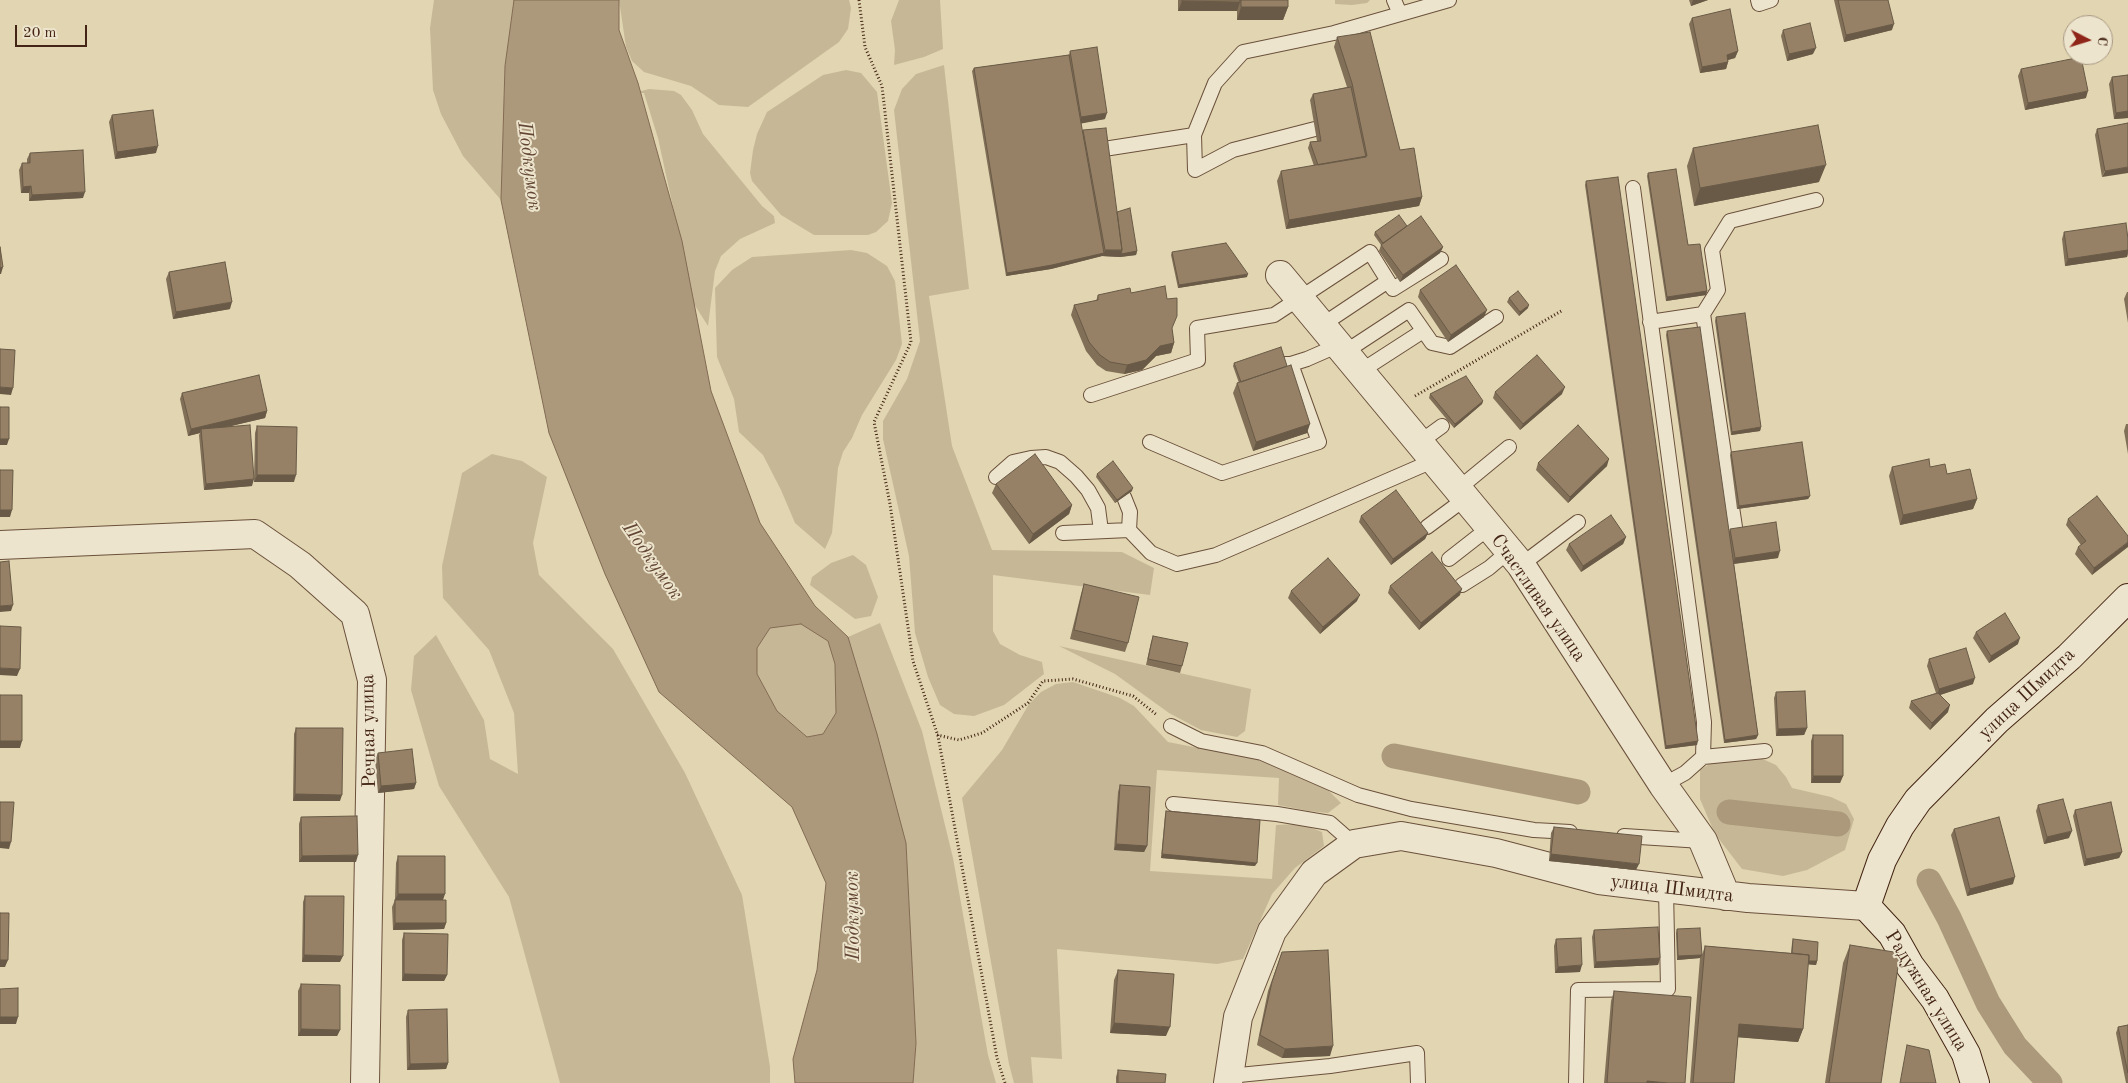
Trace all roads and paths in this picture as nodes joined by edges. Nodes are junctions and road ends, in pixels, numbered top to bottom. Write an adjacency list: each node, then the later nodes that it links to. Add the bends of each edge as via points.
1 (859, 0): 44 (path, via 865,47 882,86 911,342 874,422 890,504 913,661)
2 (1394, 0): 6 (lane)
3 (1449, 0): 6 (lane)
4 (1758, 0): 5 (lane, via 1759,4)
5 (1772, 0)
6 (1400, 14): 8 (lane, via 1334,33 1243,52 1215,83)
7 (1315, 129): 8 (lane, via 1233,150 1195,170)
8 (1194, 134): 9 (lane)
9 (1104, 149)
10 (1632, 188): 19 (lane)
11 (1816, 200): 17 (lane, via 1730,221 1712,250 1718,290)
12 (1441, 259): 14 (lane, via 1393,289)
13 (1280, 275): 15 (street, Счастливая улица)
14 (1388, 281): 15 (lane, via 1375,248 1341,273); 21 (lane)
15 (1299, 297): 21 (street, Счастливая улица); 22 (lane, via 1274,315 1197,328 1198,360)
16 (1563, 310): 23 (path)
17 (1703, 314): 19 (lane); 34 (lane)
18 (1496, 317): 20 (lane, via 1450,348 1432,343)
19 (1650, 322): 46 (lane, via 1704,722)
20 (1423, 331): 21 (lane); 21 (lane, via 1410,310)
21 (1342, 348): 23 (street, Счастливая улица); 25 (lane, via 1288,364 1319,442 1222,473)
22 (1091, 396)
23 (1392, 409): 27 (street, Счастливая улица)
24 (1442, 426): 27 (lane)
25 (1150, 442)
26 (1509, 447): 29 (lane)
27 (1428, 451): 29 (street, Счастливая улица); 35 (lane, via 1216,555 1177,564 1151,553)
28 (996, 477): 36 (lane, via 1014,462 1031,458 1046,457 1060,462 1088,490 1098,508)
29 (1462, 494): 32 (lane); 33 (street, Счастливая улица)
30 (1124, 497): 35 (lane, via 1130,512)
31 (1578, 522): 39 (lane)
32 (1427, 527)
33 (1490, 527): 39 (street, Счастливая улица); 40 (lane)
34 (1735, 527)
35 (1129, 530): 36 (lane)
36 (1101, 531): 37 (lane)
37 (1063, 532)
38 (0, 545): 57 (street, Речная улица, via 255,534 300,565 355,614 372,680)
39 (1515, 558): 41 (lane, via 1489,568); 47 (street, Счастливая улица)
40 (1449, 559)
41 (1462, 585)
42 (2128, 598): 55 (street, улица Шмидта, via 2069,657 1997,720 1918,800 1882,860)
43 (1171, 726): 44 (path, via 1133,696 1073,679 1043,681 1028,703 982,733 959,740); 49 (lane, via 1201,741 1262,753 1358,795 1402,807 1534,830)
44 (937, 735): 58 (path, via 997,1058)
45 (1764, 751): 46 (lane)
46 (1703, 757): 47 (lane, via 1685,774)
47 (1663, 785): 51 (street, Счастливая улица)
48 (1172, 804): 52 (lane, via 1277,814 1330,823)
49 (1584, 833)
50 (1614, 835): 51 (lane)
51 (1703, 841): 54 (street, Счастливая улица)
52 (1354, 844): 53 (street, улица Шмидта, via 1401,836 1496,853 1599,880); 56 (street, улица Шмидта, via 1314,873 1272,932 1238,1017)
53 (1666, 889): 54 (street, улица Шмидта); 60 (lane, via 1668,989 1578,990)
54 (1726, 896): 55 (street, улица Шмидта)
55 (1866, 906): 61 (street, Радужная улица, via 1892,934 1910,966 1935,999 1966,1054)
56 (1228, 1079): 59 (lane, via 1417,1053)
57 (365, 1083)
58 (1005, 1083)
59 (1418, 1083)
60 (1576, 1083)
61 (1975, 1083)

